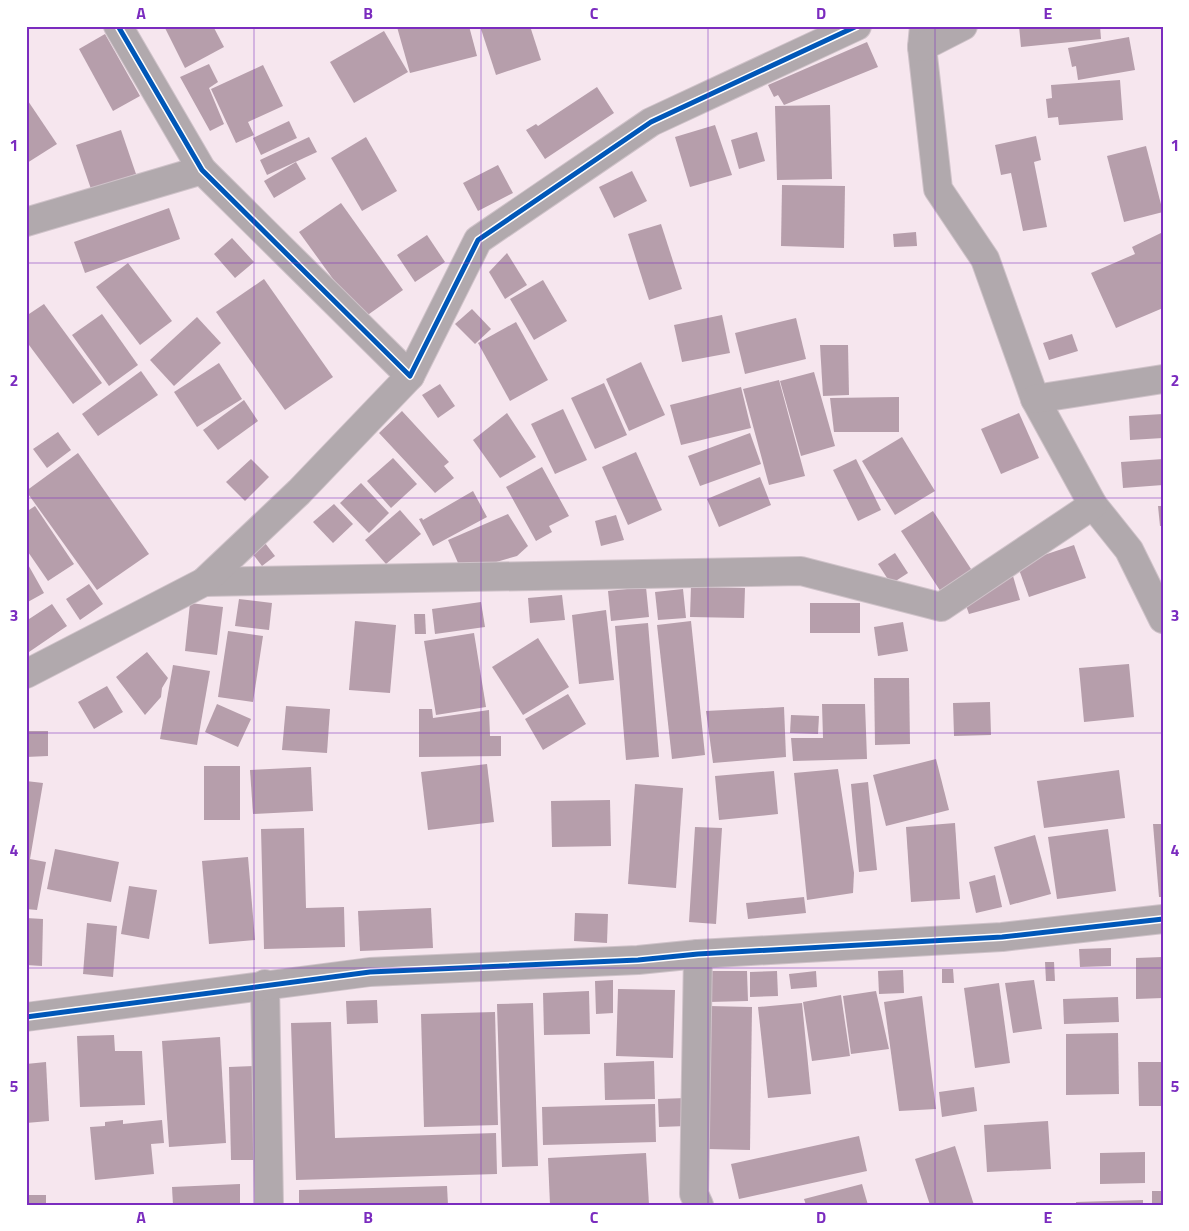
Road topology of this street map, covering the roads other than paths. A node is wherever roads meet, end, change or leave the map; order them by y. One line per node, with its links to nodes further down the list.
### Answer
1 (118, 26): 5 (street)
2 (856, 26): 7 (street)
3 (963, 26): 4 (street)
4 (923, 37): 9 (street)
5 (202, 170): 6 (street); 7 (street)
6 (26, 222)
7 (410, 376): 11 (street)
8 (1163, 379): 9 (street)
9 (1035, 399): 10 (street)
10 (1093, 505): 11 (street); 12 (street)
11 (204, 582): 13 (street)
12 (1163, 620)
13 (26, 674)
14 (1163, 919): 15 (street)
15 (698, 954): 16 (street); 19 (street)
16 (265, 984): 17 (street); 18 (street)
17 (26, 1017)
18 (269, 1205)
19 (699, 1205)

